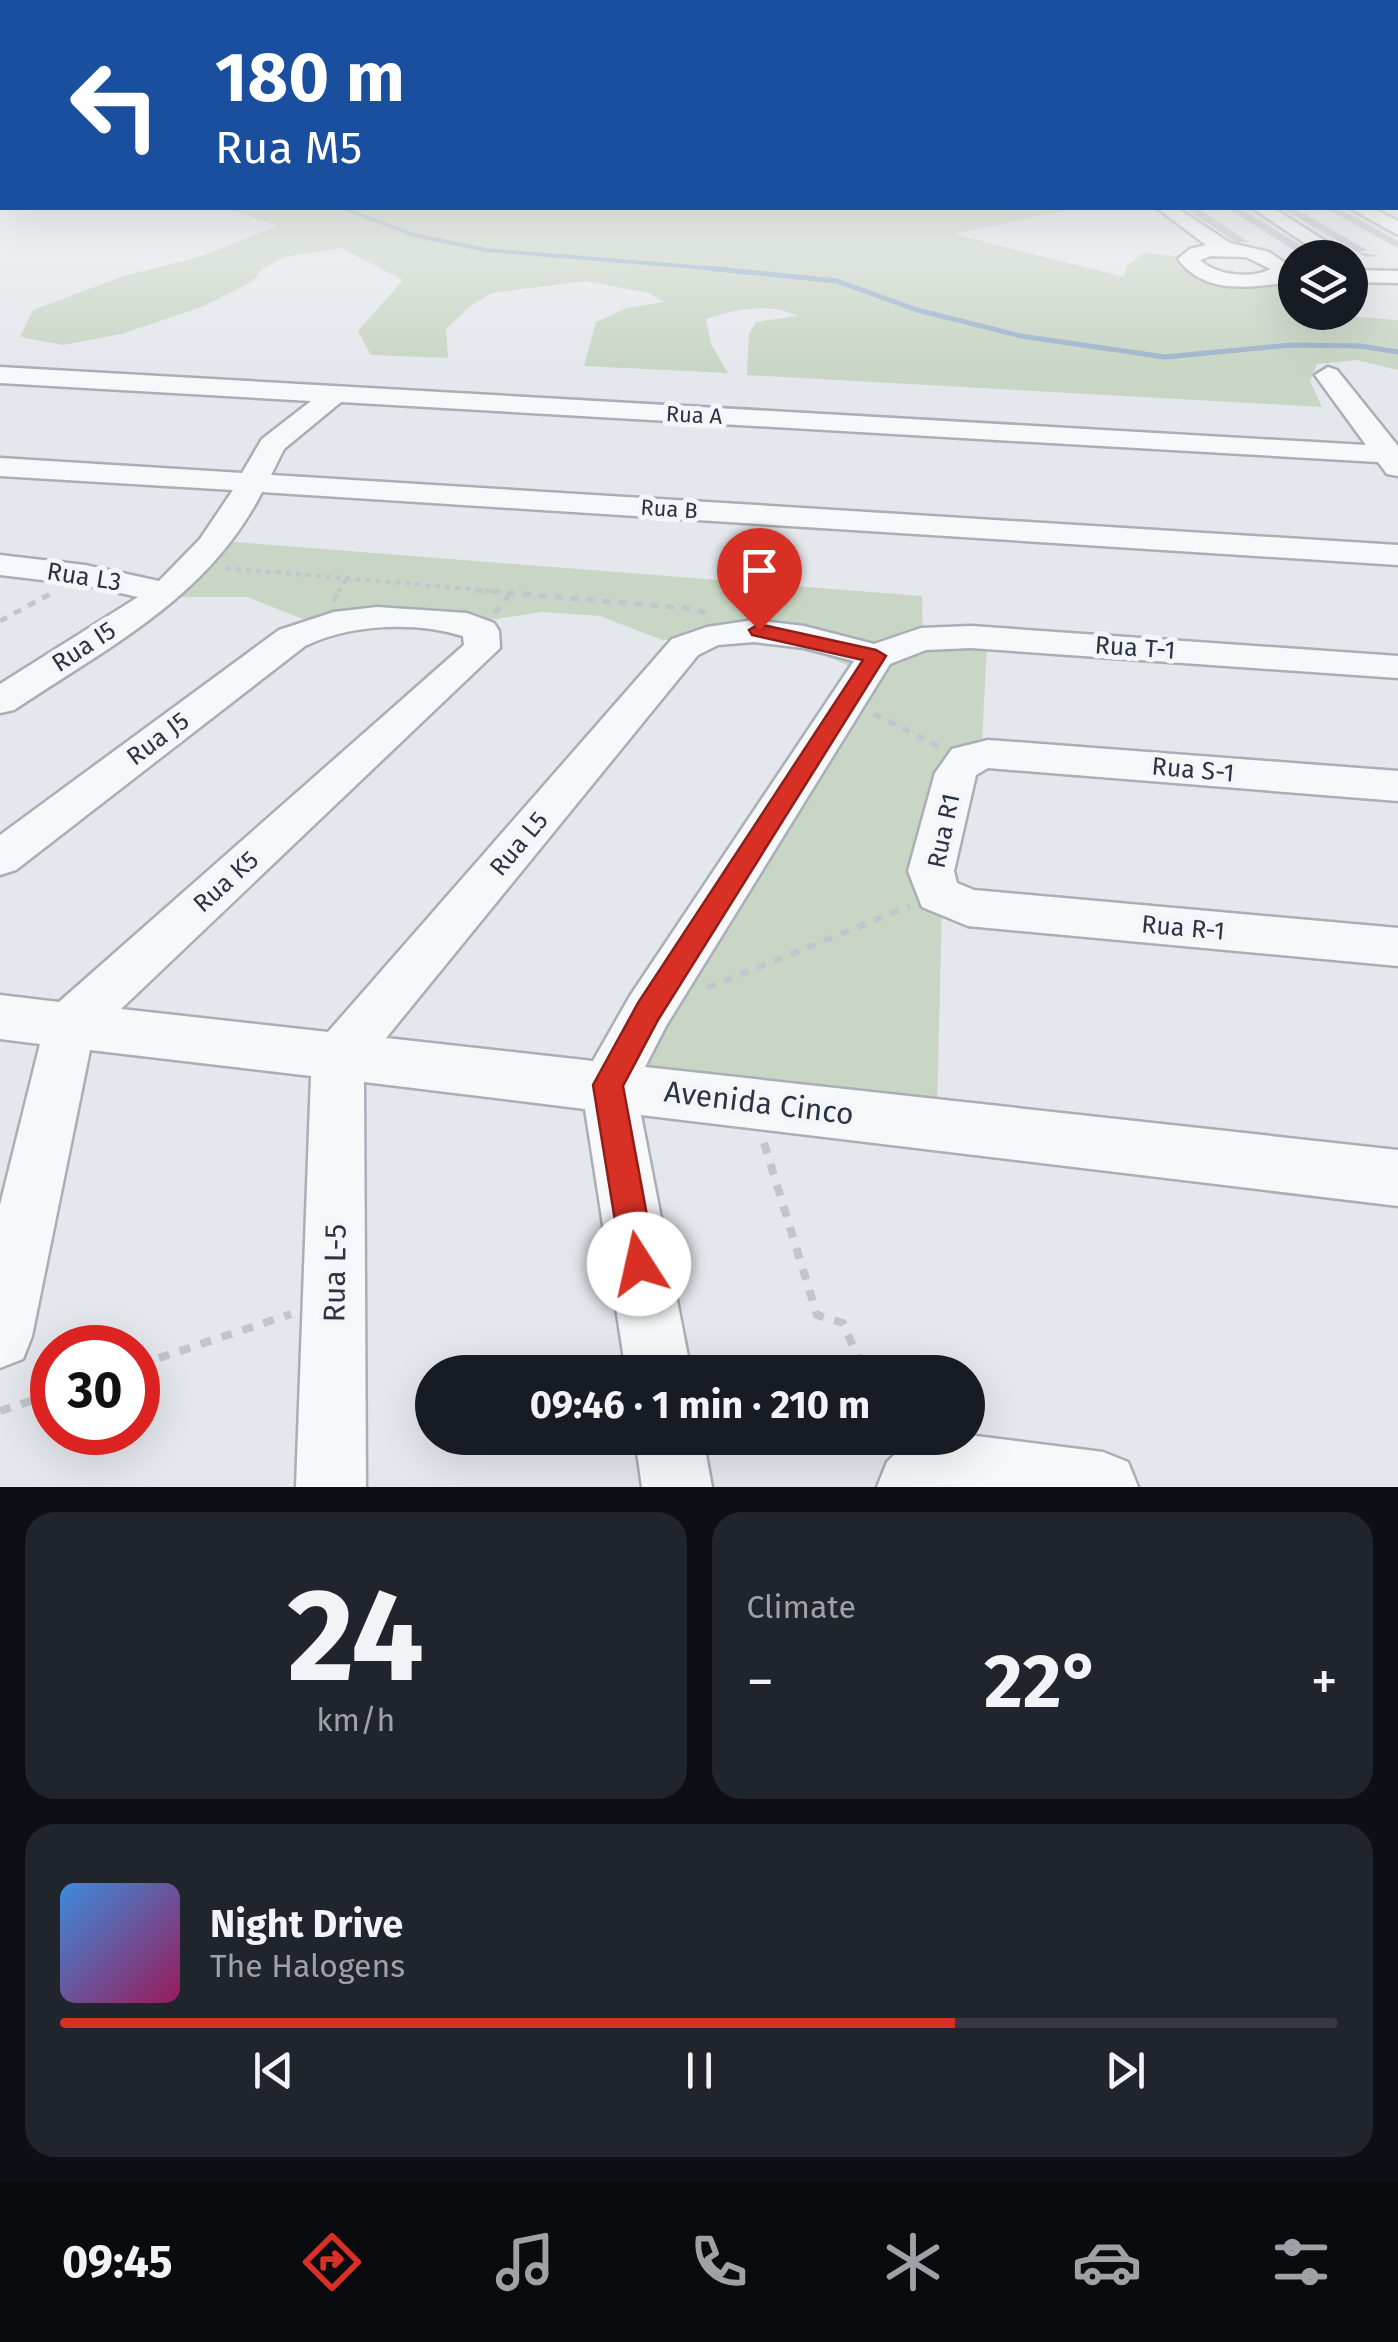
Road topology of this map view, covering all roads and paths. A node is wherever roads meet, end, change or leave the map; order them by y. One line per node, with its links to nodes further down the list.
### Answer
1 (1178, 227): 3 (street)
2 (1189, 227): 3 (street)
3 (1215, 250): 4 (street); 5 (street)
4 (1278, 266)
5 (1278, 275)
6 (1368, 276): 7 (street)
7 (1398, 277)
8 (1328, 375): 11 (street)
9 (0, 376): 10 (street, Rua A)
10 (334, 395): 11 (street, Rua A); 13 (street, Rua I5)
11 (1394, 461)
12 (0, 467): 13 (street, Rua B)
13 (249, 483): 14 (street, Rua B); 16 (street, Rua I5)
14 (1398, 555)
15 (0, 565): 17 (street, Rua L3)
16 (193, 565): 18 (street, Rua I5); 21 (path)
17 (85, 575): 18 (street, Rua L3); 19 (path)
18 (167, 593): 25 (street, Rua I5)
19 (0, 620)
20 (318, 624): 28 (street, Rua J5); 33 (street, Rua K5)
21 (716, 633): 22 (street); 34 (street, Rua L5)
22 (876, 656): 23 (street, Rua T-1); 24 (street)
23 (1398, 667)
24 (847, 701): 26 (path); 31 (street)
25 (0, 702)
26 (977, 756): 27 (street, Rua S-1); 29 (street, Rua R1)
27 (1398, 786)
28 (0, 858)
29 (953, 902): 30 (street, Rua R-1); 31 (path)
30 (1398, 947)
31 (648, 1012): 35 (street)
32 (0, 1017): 33 (street, Avenida Cinco)
33 (70, 1024): 34 (street, Avenida Cinco); 39 (street)
34 (338, 1058): 35 (street, Avenida Cinco); 38 (street, Rua L-5)
35 (608, 1085): 36 (street, Avenida Cinco); 40 (street)
36 (752, 1102): 37 (street, Avenida Cinco); 41 (path)
37 (1398, 1178)
38 (334, 1300): 42 (path); 46 (street, Rua L-5)
39 (0, 1336)
40 (655, 1355)
41 (857, 1355)
42 (160, 1358)
43 (30, 1401): 44 (path)
44 (0, 1411)
45 (672, 1455): 47 (street)
46 (332, 1487)
47 (678, 1487)
48 (912, 1487): 49 (street)
49 (1103, 1487)

